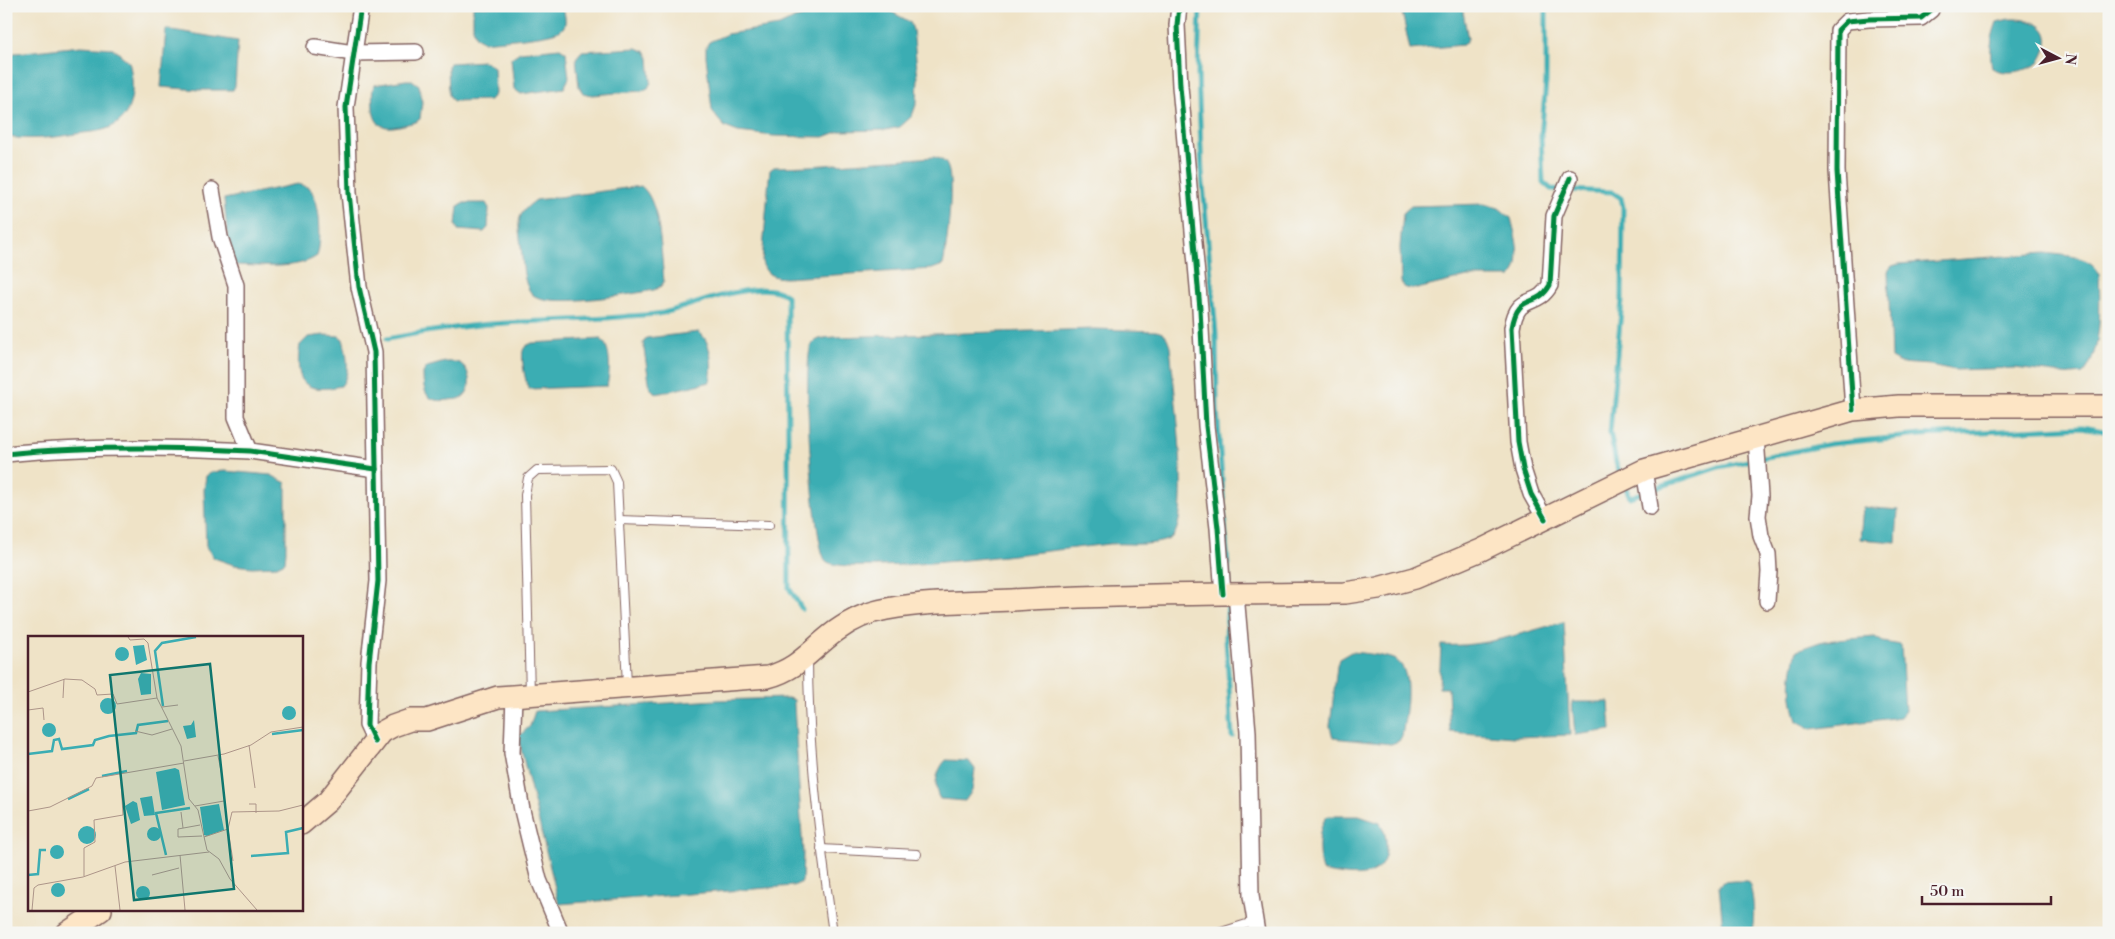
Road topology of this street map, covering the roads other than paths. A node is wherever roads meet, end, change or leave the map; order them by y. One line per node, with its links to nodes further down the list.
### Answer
1 (362, 6): 6 (street)
2 (1178, 6): 18 (street)
3 (1932, 6): 10 (street)
4 (315, 47): 6 (street)
5 (416, 52): 6 (street)
6 (354, 53): 14 (street)
7 (1570, 178): 15 (street)
8 (212, 190): 12 (street)
9 (2109, 406): 10 (main road)
10 (1853, 410): 11 (main road)
11 (1758, 442): 15 (main road); 19 (street)
12 (250, 451): 13 (street); 14 (street)
13 (6, 454)
14 (376, 469): 23 (street)
15 (1545, 519): 18 (main road)
16 (619, 520): 17 (lane); 21 (lane); 22 (lane)
17 (768, 525)
18 (1229, 594): 20 (main road); 28 (street)
19 (1767, 601)
20 (808, 656): 21 (main road); 25 (lane)
21 (627, 687): 22 (main road)
22 (522, 696): 23 (main road); 30 (street)
23 (374, 742): 24 (main road)
24 (302, 823)
25 (821, 849): 26 (lane); 31 (lane)
26 (917, 854)
27 (98, 912): 29 (main road)
28 (1257, 927): 32 (lane)
29 (67, 933)
30 (560, 933)
31 (833, 933)
32 (1218, 933)

